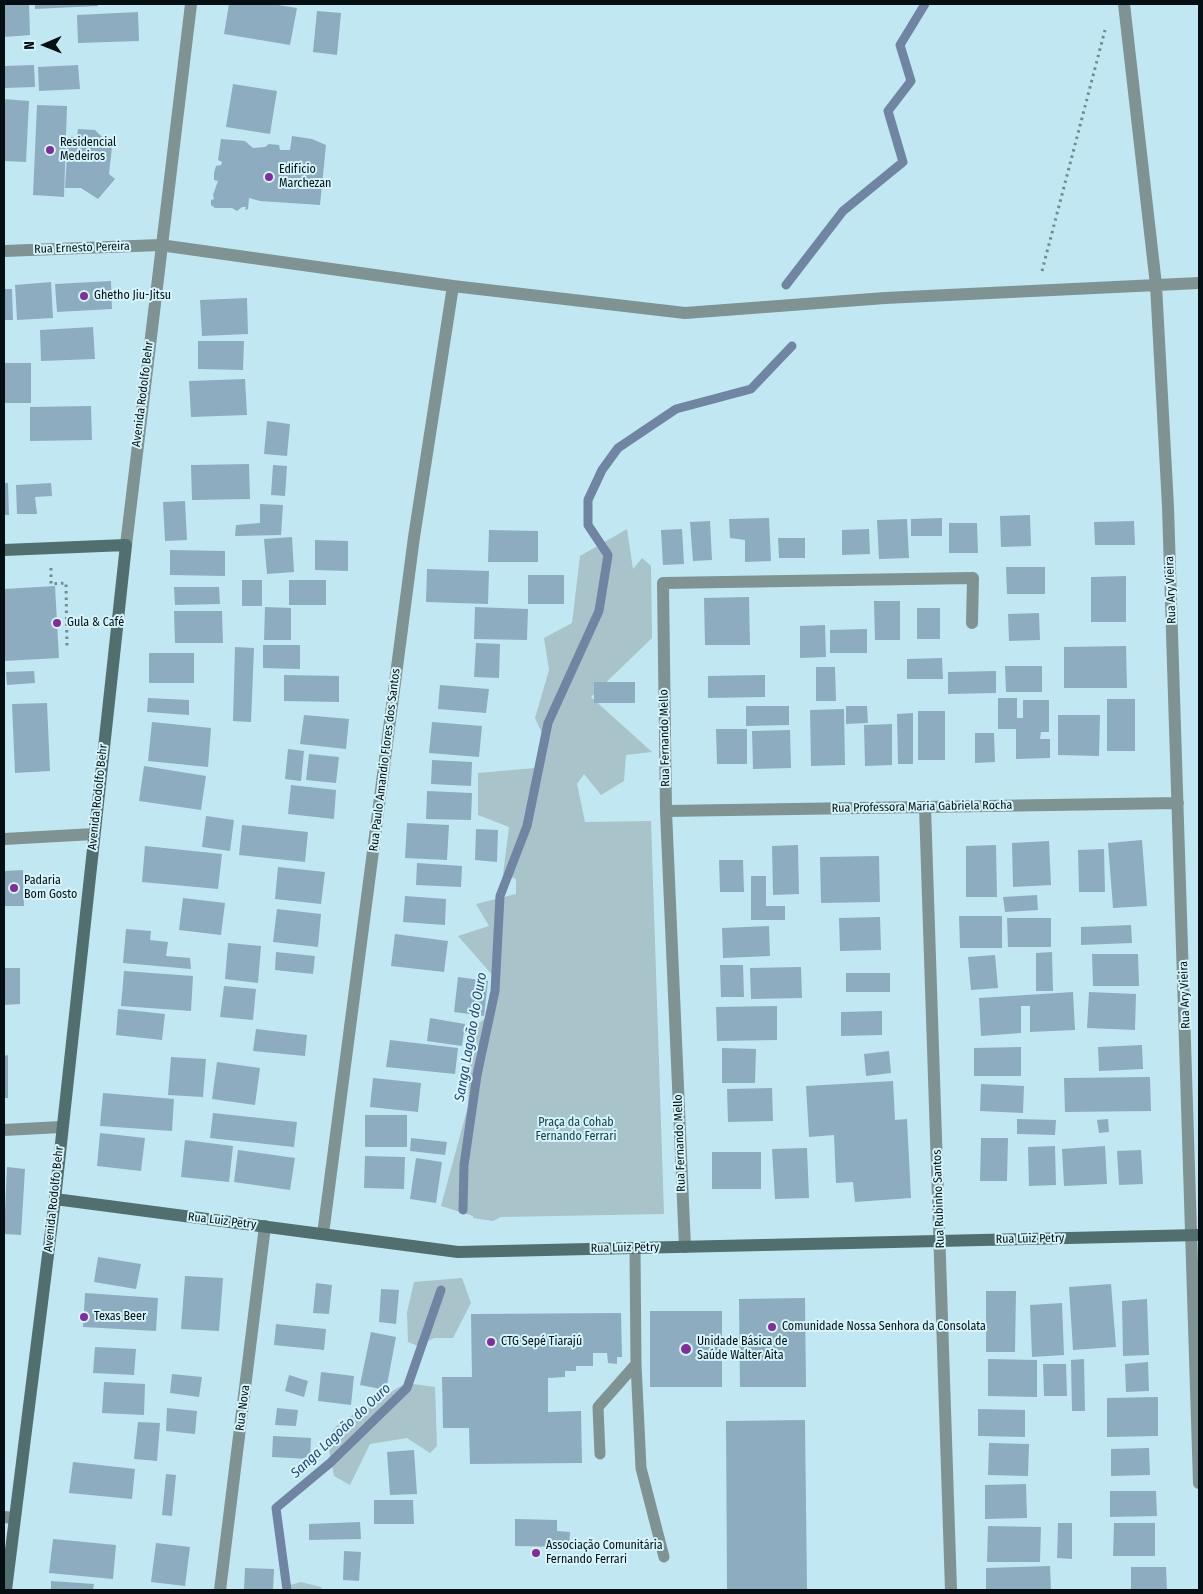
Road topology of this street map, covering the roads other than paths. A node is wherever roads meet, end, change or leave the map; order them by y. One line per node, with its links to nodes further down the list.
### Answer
1 (191, 4): 3 (street, Avenida Rodolfo Behr)
2 (1124, 4): 6 (street, Rua Ary Vieira)
3 (160, 245): 4 (street, Rua Ernesto Pereira); 7 (street, Rua Ernesto Pereira); 8 (street, Avenida Rodolfo Behr)
4 (4, 251)
5 (1199, 283): 6 (street, Rua Ernesto Pereira)
6 (1156, 285): 7 (street, Rua Ernesto Pereira); 11 (street, Rua Ary Vieira)
7 (453, 286): 20 (street, Rua Paulo Amandio Flores dos Santos)
8 (126, 545): 9 (street); 14 (street, Avenida Rodolfo Behr)
9 (4, 550)
10 (972, 623): 13 (street, Rua Fernando Mello)
11 (1178, 803): 12 (street, Rua Professora Maria Gabriela Rocha); 21 (street, Rua Ary Vieira)
12 (925, 807): 13 (street, Rua Professora Maria Gabriela Rocha); 22 (street, Rua Rubinho Santos)
13 (666, 811): 23 (street, Rua Fernando Mello)
14 (94, 834): 15 (street); 16 (street, Avenida Rodolfo Behr)
15 (4, 839)
16 (61, 1128): 17 (street); 18 (street, Avenida Rodolfo Behr)
17 (4, 1130)
18 (55, 1199): 19 (street, Rua Luiz Petry); 28 (street, Avenida Rodolfo Behr)
19 (265, 1226): 20 (street, Rua Luiz Petry); 31 (street, Rua Nova)
20 (323, 1234): 24 (street, Rua Luiz Petry)
21 (1196, 1235): 22 (street, Rua Luiz Petry); 27 (street, Rua Ary Vieira)
22 (940, 1241): 23 (street, Rua Luiz Petry); 32 (street, Rua Rubinho Santos)
23 (685, 1247): 24 (street, Rua Luiz Petry)
24 (635, 1248): 25 (lane)
25 (636, 1364): 26 (lane); 29 (lane)
26 (600, 1454)
27 (1199, 1483)
28 (9, 1517): 30 (street, Avenida Rodolfo Behr)
29 (664, 1557)
30 (6, 1590)
31 (220, 1590)
32 (951, 1590)

